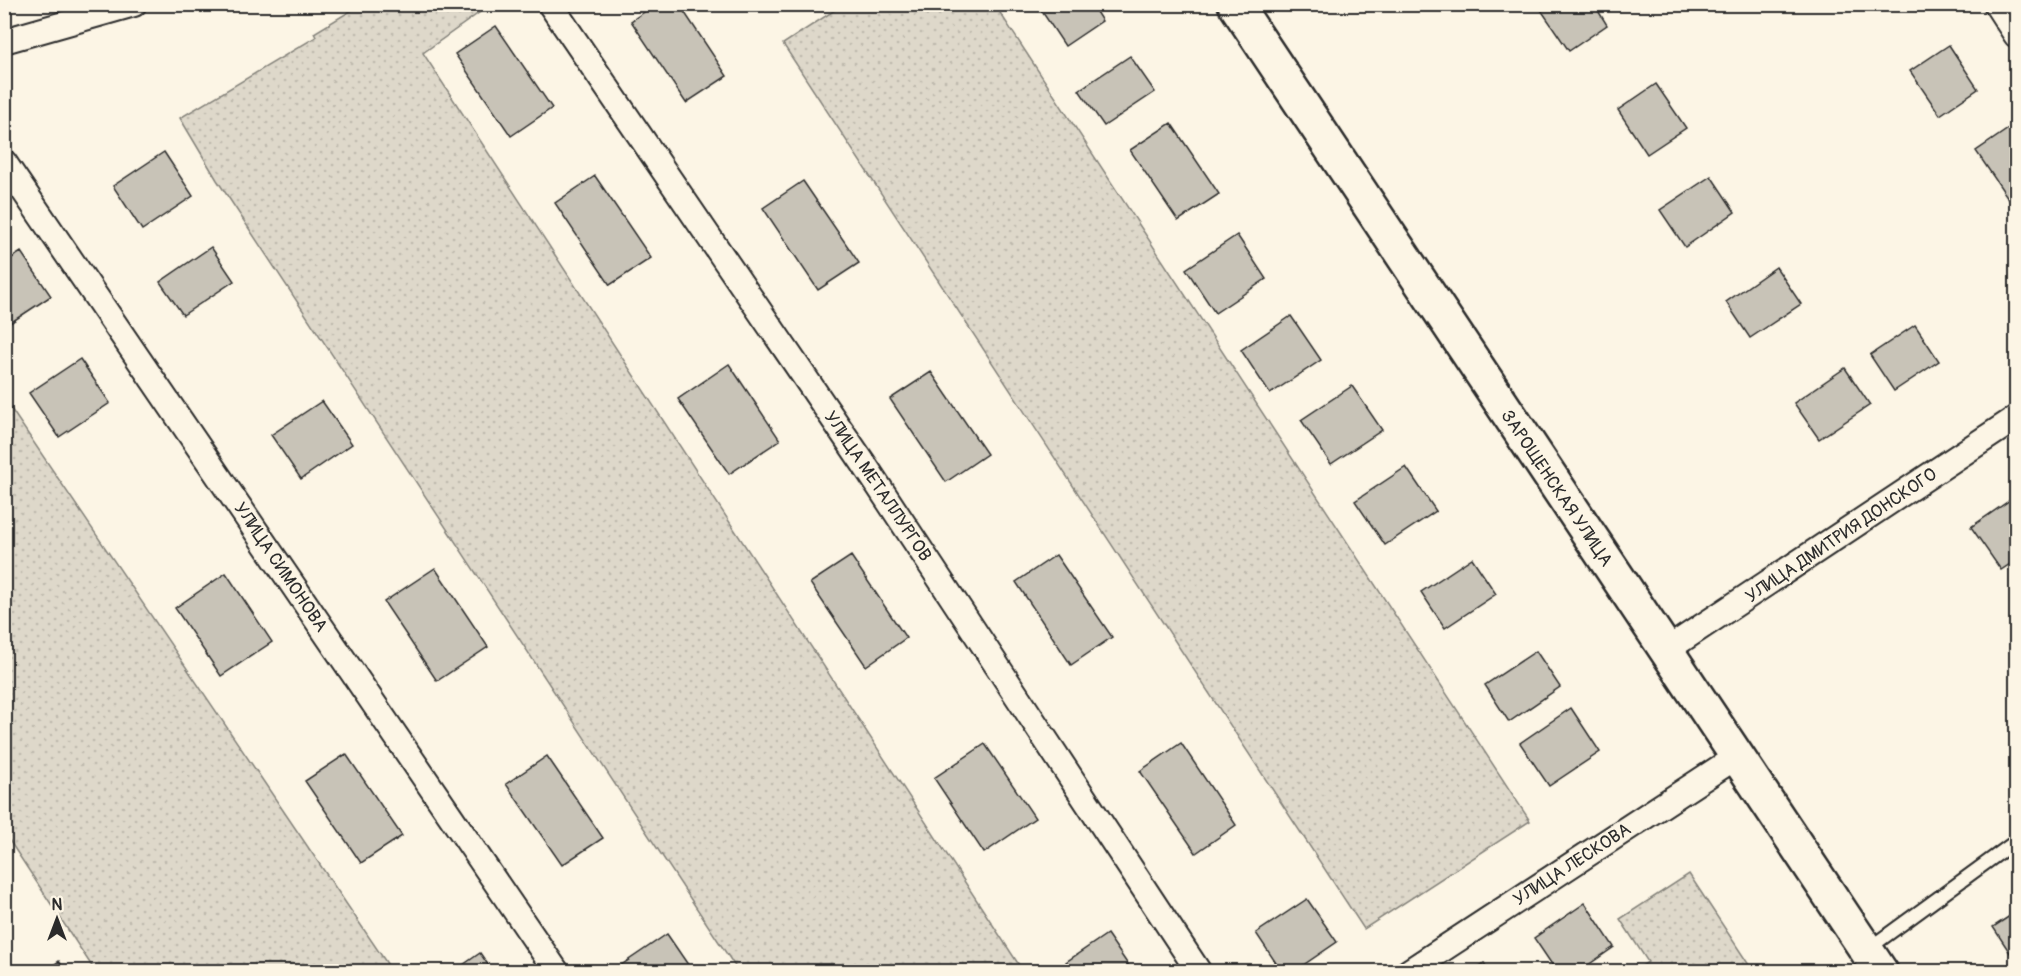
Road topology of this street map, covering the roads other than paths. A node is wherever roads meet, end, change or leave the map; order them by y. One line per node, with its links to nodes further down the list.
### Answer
1 (134, 4): 6 (street)
2 (550, 4): 14 (street, УЛИЦА МЕТАЛЛУРГОВ)
3 (1235, 4): 9 (street, ЗАРОЩЕНСКАЯ УЛИЦА)
4 (1996, 4): 5 (street)
5 (2016, 35)
6 (4, 41)
7 (4, 162): 13 (street, УЛИЦА СИМОНОВА)
8 (2016, 418): 9 (street, УЛИЦА ДМИТРИЯ ДОНСКОГО)
9 (1665, 651): 10 (street, ЗАРОЩЕНСКАЯ УЛИЦА)
10 (1736, 757): 12 (street, ЗАРОЩЕНСКАЯ УЛИЦА); 15 (street, УЛИЦА ЛЕСКОВА)
11 (2016, 841): 12 (lane)
12 (1874, 961)
13 (557, 972)
14 (1199, 972)
15 (1408, 972)

